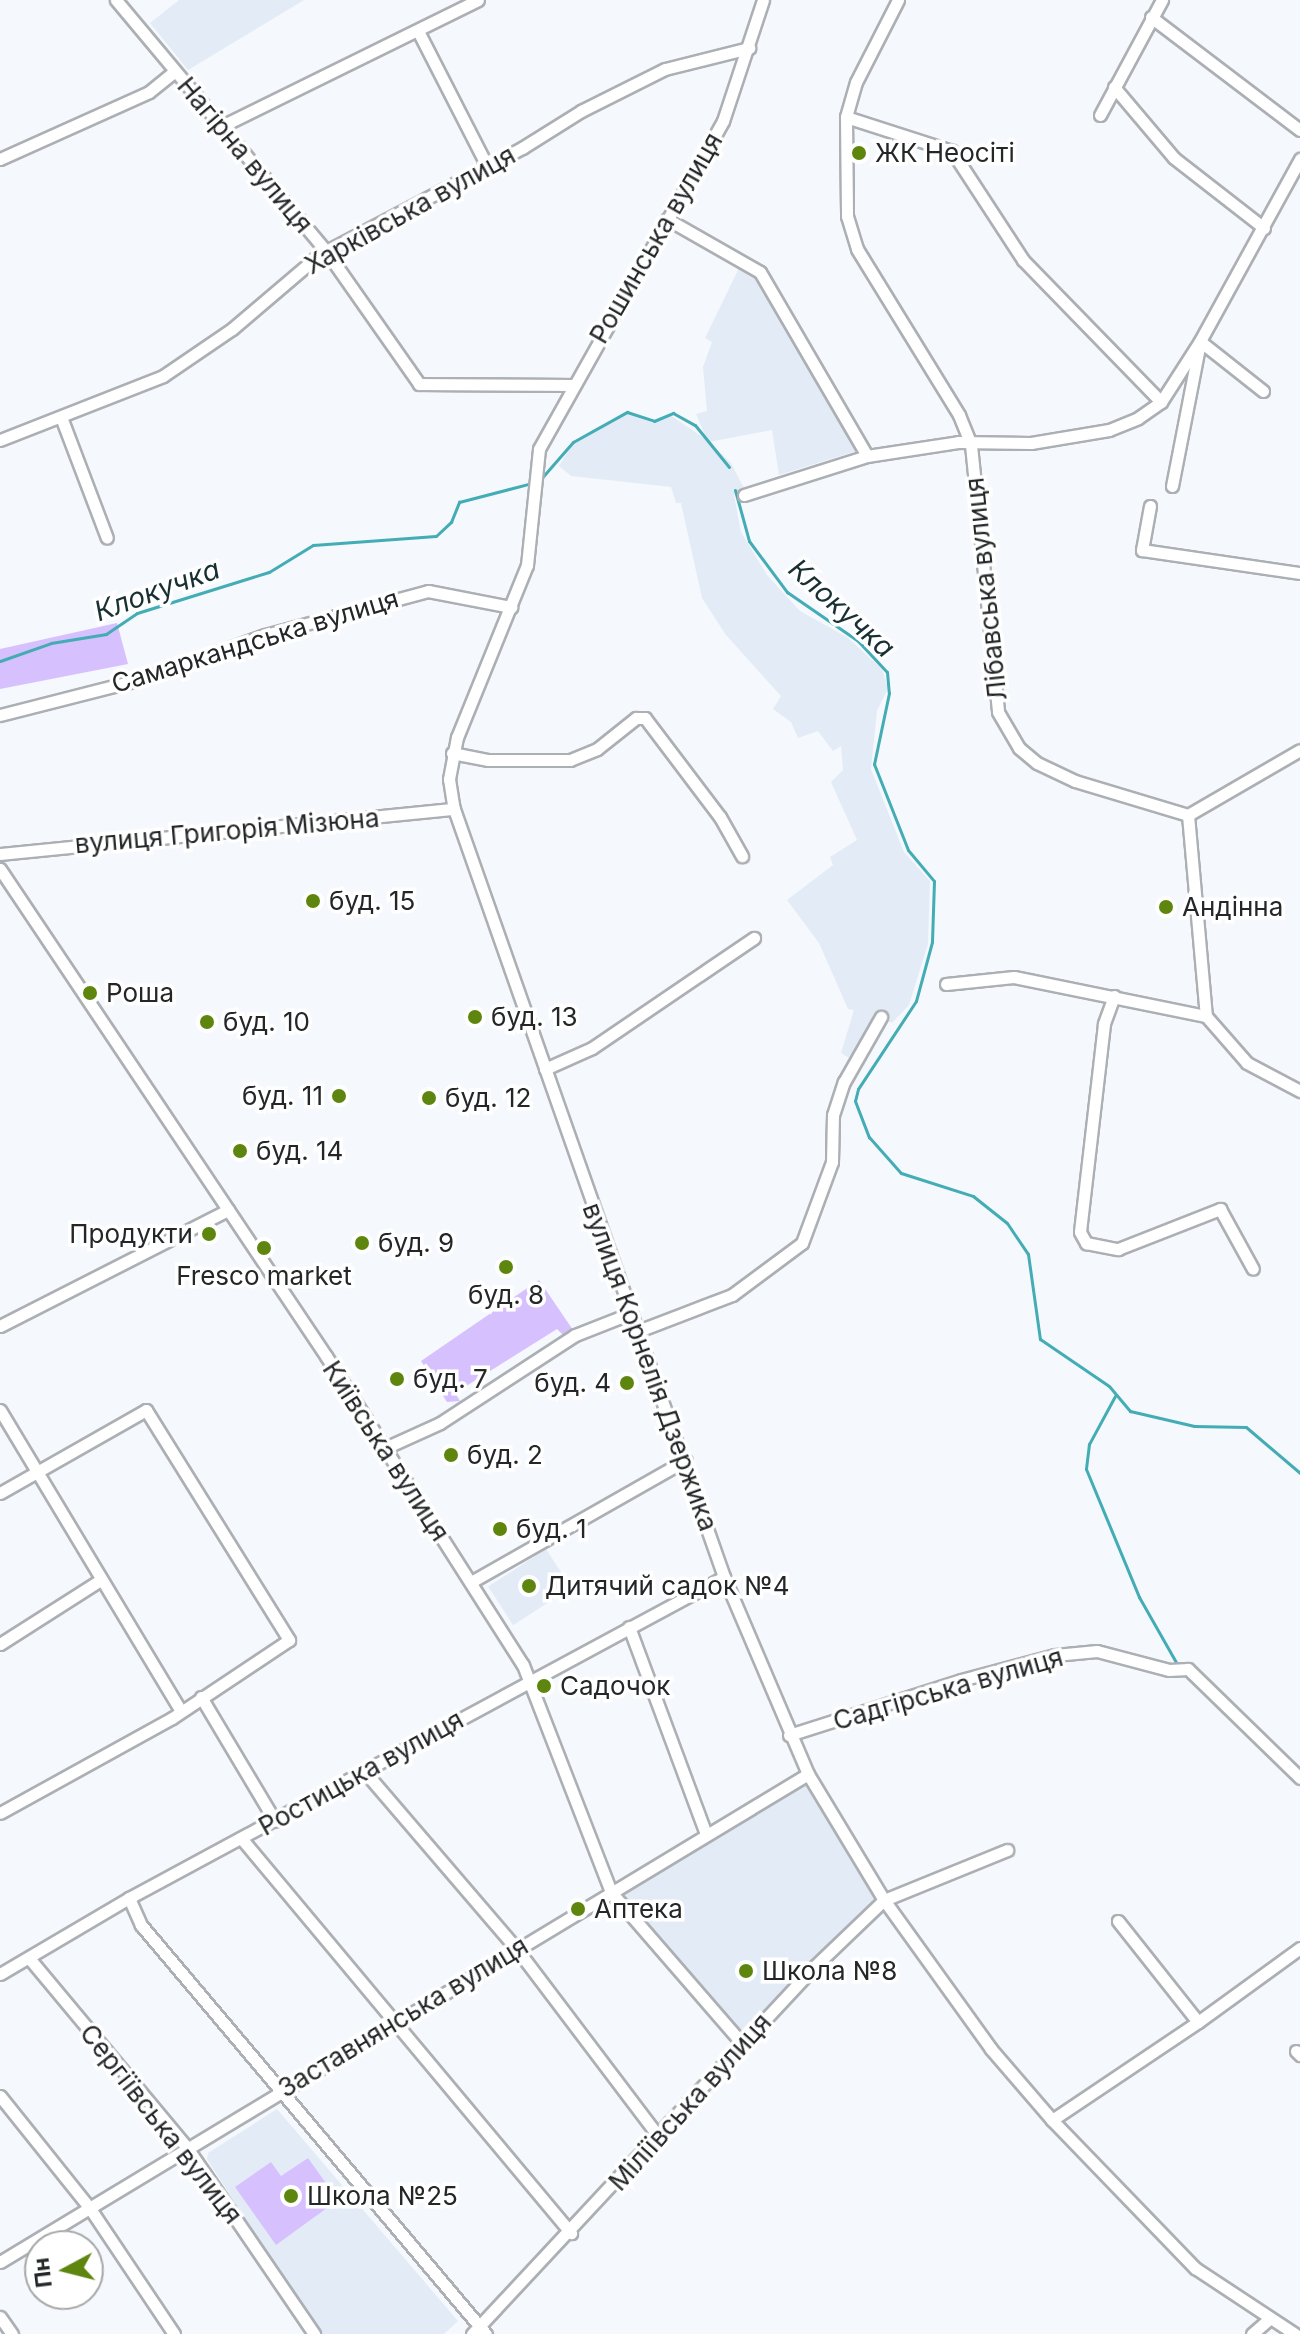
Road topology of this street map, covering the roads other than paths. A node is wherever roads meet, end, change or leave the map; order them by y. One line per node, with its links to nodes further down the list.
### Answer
1 (116, 0): 9 (street, Нагірна вулиця)
2 (763, 0): 8 (street, Рошинська вулиця)
3 (898, 0): 12 (street, Лібавська вулиця)
4 (1162, 0): 6 (street)
5 (474, 2): 7 (street)
6 (1151, 17): 10 (street); 14 (street)
7 (418, 31): 13 (street); 17 (street)
8 (749, 48): 17 (street, Харківська вулиця); 18 (street, Рошинська вулиця)
9 (174, 72): 13 (street, Нагірна вулиця); 15 (street)
10 (1114, 87): 11 (street); 19 (street)
11 (1100, 115)
12 (846, 117): 24 (street); 27 (street, Лібавська вулиця)
13 (224, 125): 20 (street, Нагірна вулиця)
14 (1300, 130)
15 (0, 159)
16 (1300, 159): 19 (street)
17 (486, 164): 20 (street, Харківська вулиця)
18 (667, 219): 22 (street, Рошинська вулиця); 28 (street)
19 (1264, 228): 21 (street)
20 (326, 251): 22 (street, Нагірна вулиця); 25 (street, Харківська вулиця)
21 (1200, 341): 23 (street); 24 (street); 30 (street)
22 (571, 385): 29 (street, Рошинська вулиця)
23 (1263, 391)
24 (1161, 402): 27 (street)
25 (61, 417): 26 (street, Харківська вулиця); 33 (street)
26 (0, 440)
27 (971, 445): 28 (street); 40 (street, Лібавська вулиця)
28 (867, 456): 31 (street)
29 (534, 469): 35 (street, вулиця Корнелія Дзержика)
30 (1172, 486)
31 (744, 495)
32 (1150, 506): 34 (street)
33 (107, 538)
34 (1300, 573)
35 (511, 607): 36 (street, Самаркандська вулиця); 38 (street, вулиця Корнелія Дзержика)
36 (0, 715)
37 (1300, 750): 40 (street)
38 (452, 753): 39 (street, вулиця Корнелія Дзержика); 42 (street)
39 (454, 809): 41 (street, вулиця Григорія Мізюна); 49 (street, вулиця Корнелія Дзержика)
40 (1188, 815): 47 (street)
41 (0, 854)
42 (742, 856)
43 (0, 869): 51 (street, Київська вулиця)
44 (754, 938): 49 (street)
45 (946, 984): 46 (street)
46 (1114, 996): 47 (street); 52 (street)
47 (1206, 1016): 50 (street)
48 (881, 1017): 55 (street)
49 (545, 1069): 53 (street, вулиця Корнелія Дзержика)
50 (1300, 1091)
51 (228, 1210): 54 (street); 57 (street, Київська вулиця)
52 (1253, 1269)
53 (631, 1313): 55 (street, вулиця Корнелія Дзержика); 57 (street)
54 (0, 1326)
55 (638, 1331): 58 (street, вулиця Корнелія Дзержика)
56 (0, 1410): 59 (street)
57 (385, 1448): 63 (street, Київська вулиця)
58 (686, 1460): 61 (street, вулиця Корнелія Дзержика); 63 (street)
59 (38, 1474): 60 (street); 62 (street); 67 (street)
60 (0, 1493)
61 (724, 1577): 64 (street, Ростицька вулиця); 69 (street, вулиця Корнелія Дзержика)
62 (99, 1581): 65 (street); 68 (street)
63 (471, 1582): 66 (street, Київська вулиця)
64 (629, 1627): 66 (street, Ростицька вулиця); 75 (street)
65 (0, 1644)
66 (531, 1680): 70 (street, Ростицька вулиця); 78 (street, Київська вулиця)
67 (201, 1697): 68 (street); 74 (street)
68 (180, 1710): 73 (street)
69 (789, 1735): 71 (street, вулиця Корнелія Дзержика); 72 (street, Садгірська вулиця)
70 (365, 1772): 74 (street, Ростицька вулиця); 82 (street)
71 (808, 1774): 75 (street, Заставнянська вулиця); 80 (street, вулиця Корнелія Дзержика)
72 (1300, 1778)
73 (0, 1813)
74 (275, 1821): 76 (street, Ростицька вулиця)
75 (706, 1834): 78 (street, Заставнянська вулиця)
76 (241, 1838): 79 (street, Ростицька вулиця); 86 (street)
77 (1007, 1850): 80 (street, Міліївська вулиця)
78 (611, 1892): 82 (street, Заставнянська вулиця); 88 (street, Київська вулиця)
79 (129, 1898): 84 (street, Ростицька вулиця); 89 (street)
80 (884, 1900): 88 (street, Міліївська вулиця); 91 (street, вулиця Корнелія Дзержика)
81 (1118, 1921): 87 (street)
82 (516, 1948): 86 (street, Заставнянська вулиця); 92 (street)
83 (1300, 1948): 87 (street)
84 (29, 1958): 85 (street, Ростицька вулиця); 93 (street, Сергіївська вулиця)
85 (0, 1974)
86 (396, 2020): 89 (street, Заставнянська вулиця); 95 (street)
87 (1198, 2022): 91 (street)
88 (742, 2043): 92 (street, Міліївська вулиця)
89 (281, 2091): 93 (street, Заставнянська вулиця); 99 (street)
90 (0, 2096): 94 (street)
91 (1052, 2120): 98 (street, вулиця Корнелія Дзержика)
92 (658, 2136): 95 (street, Міліївська вулиця)
93 (188, 2149): 94 (street, Заставнянська вулиця); 102 (street, Сергіївська вулиця)
94 (89, 2207): 96 (street, Заставнянська вулиця); 101 (street)
95 (571, 2233): 99 (street, Міліївська вулиця)
96 (0, 2262)
97 (0, 2317): 100 (street)
98 (1268, 2320): 103 (street); 104 (street, вулиця Корнелія Дзержика)
99 (479, 2331)
100 (12, 2334)
101 (174, 2334)
102 (314, 2334)
103 (1252, 2334)
104 (1295, 2334)

